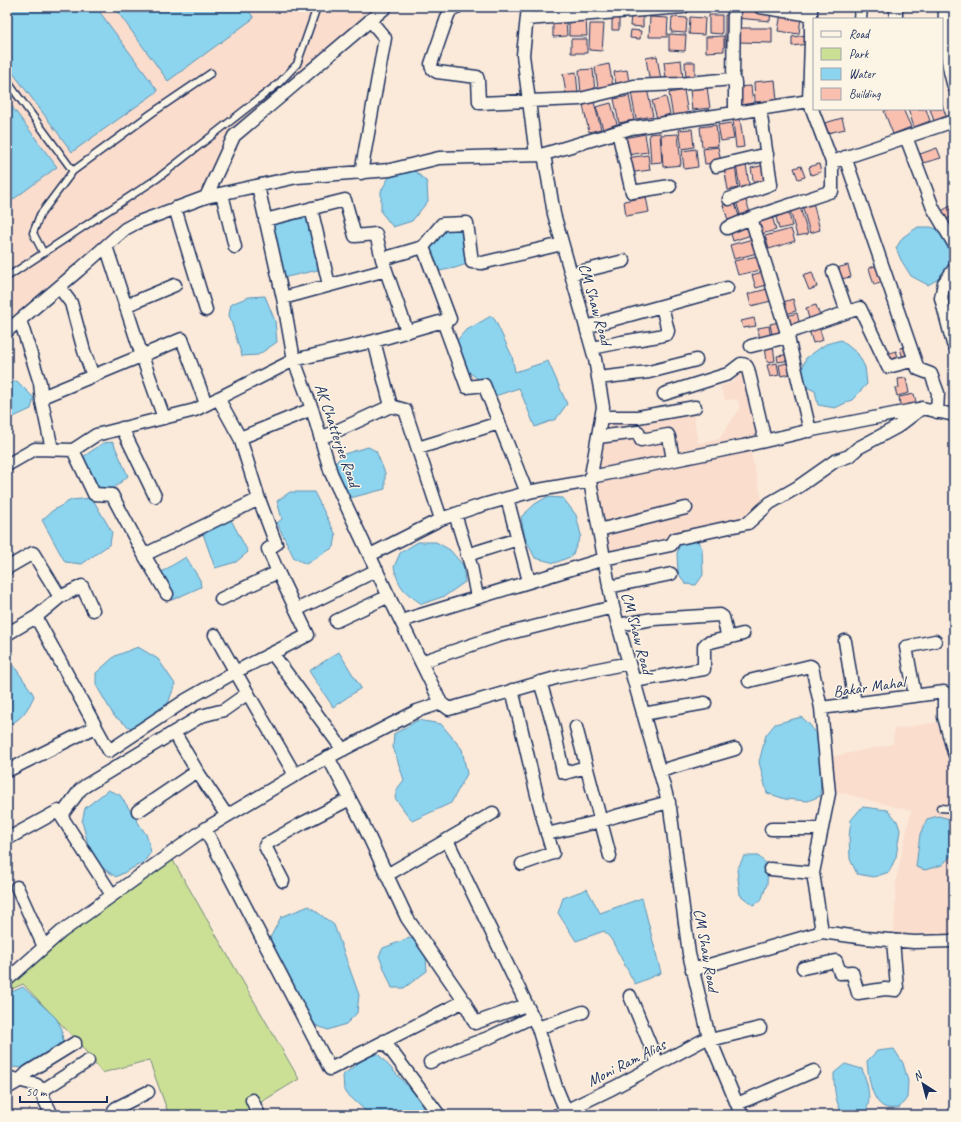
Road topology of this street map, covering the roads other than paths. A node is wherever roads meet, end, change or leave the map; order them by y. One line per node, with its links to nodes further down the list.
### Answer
1 (317, 7): 50 (lane)
2 (386, 7): 15 (street)
3 (457, 7): 21 (street)
4 (683, 7): 10 (street)
5 (734, 7): 18 (street)
6 (760, 7): 11 (street)
7 (861, 7): 13 (street)
8 (896, 7): 14 (street)
9 (945, 7): 20 (street)
10 (620, 10): 12 (street)
11 (811, 11): 16 (street)
12 (528, 13): 21 (street, CM Shaw Road)
13 (860, 18)
14 (896, 18)
15 (370, 20): 34 (street); 38 (street)
16 (813, 41): 22 (street)
17 (211, 73): 33 (lane)
18 (733, 80): 21 (street); 24 (street)
19 (7, 81): 33 (lane)
20 (954, 87)
21 (529, 101): 28 (street, CM Shaw Road)
22 (809, 101): 23 (street); 31 (street)
23 (760, 109): 24 (street); 29 (street)
24 (735, 113): 26 (street)
25 (954, 121): 27 (street)
26 (618, 132): 28 (street); 36 (street)
27 (906, 137): 30 (street); 46 (street)
28 (540, 154): 34 (street); 45 (street, CM Shaw Road)
29 (767, 154): 32 (street); 39 (street)
30 (845, 157): 31 (street); 79 (street)
31 (832, 162): 42 (street)
32 (716, 166)
33 (73, 171): 50 (lane)
34 (361, 173): 35 (street)
35 (258, 186): 37 (street); 43 (street, AK Chatterjee Road)
36 (670, 186)
37 (222, 194): 38 (street); 48 (street)
38 (206, 198): 40 (street)
39 (729, 199)
40 (175, 208): 47 (street); 64 (street)
41 (311, 208): 43 (street); 52 (street); 58 (street)
42 (751, 218): 44 (street); 71 (street)
43 (266, 220): 61 (street, AK Chatterjee Road)
44 (727, 228)
45 (562, 244): 49 (street); 55 (street, CM Shaw Road)
46 (954, 244)
47 (106, 246): 59 (street); 62 (street)
48 (235, 247)
49 (423, 247): 52 (street); 67 (street)
50 (43, 252): 56 (lane)
51 (624, 261): 55 (street)
52 (384, 265): 58 (street); 70 (street)
53 (954, 269): 73 (street)
54 (833, 272): 65 (street)
55 (571, 274): 68 (street, CM Shaw Road)
56 (7, 277)
57 (175, 285): 62 (street)
58 (329, 286): 61 (street)
59 (59, 287): 66 (street); 80 (street)
60 (727, 288): 63 (street)
61 (283, 298): 77 (street, AK Chatterjee Road)
62 (125, 306): 76 (street)
63 (662, 306): 68 (street); 75 (street)
64 (206, 310)
65 (847, 312): 71 (street); 79 (street)
66 (20, 320): 69 (street); 83 (street)
67 (443, 321): 70 (street); 94 (street)
68 (586, 328): 75 (street, CM Shaw Road)
69 (7, 331)
70 (407, 331): 72 (street)
71 (787, 333): 74 (street); 96 (street)
72 (374, 341): 77 (street); 86 (street)
73 (953, 344)
74 (751, 346)
75 (592, 348): 81 (street, CM Shaw Road)
76 (142, 356): 80 (street); 85 (street); 92 (street)
77 (294, 360): 84 (street); 89 (street, AK Chatterjee Road)
78 (696, 360): 81 (street)
79 (916, 360): 90 (street)
80 (93, 376): 83 (street)
81 (598, 378): 93 (street, CM Shaw Road)
82 (664, 394): 100 (street)
83 (42, 397): 102 (street)
84 (218, 398): 85 (street); 98 (street)
85 (206, 404): 92 (street)
86 (391, 406): 99 (street); 101 (street)
87 (695, 407): 93 (street)
88 (922, 408): 90 (street); 96 (street); 119 (street)
89 (312, 409): 98 (street); 99 (street, AK Chatterjee Road)
90 (937, 412): 91 (street)
91 (954, 415)
92 (164, 418): 95 (street)
93 (601, 418): 97 (street, CM Shaw Road)
94 (499, 423): 101 (street); 107 (street)
95 (122, 428): 103 (street); 108 (street)
96 (810, 431): 100 (street)
97 (598, 437): 104 (street); 106 (street, CM Shaw Road)
98 (240, 438): 110 (street)
99 (321, 438): 117 (street, AK Chatterjee Road)
100 (765, 441): 104 (street)
101 (418, 448): 113 (street)
102 (52, 449): 103 (street); 105 (street)
103 (72, 450): 116 (street)
104 (673, 460): 106 (street)
105 (7, 465)
106 (591, 479): 107 (street); 114 (street, CM Shaw Road)
107 (527, 492): 109 (street)
108 (155, 496)
109 (507, 498): 112 (street); 115 (street)
110 (259, 499): 116 (street); 122 (street)
111 (686, 508): 114 (street)
112 (454, 514): 113 (street); 118 (street)
113 (441, 519): 117 (street)
114 (599, 530): 119 (street, CM Shaw Road)
115 (518, 540): 118 (street); 124 (street)
116 (144, 554): 126 (street)
117 (370, 554): 121 (street, AK Chatterjee Road)
118 (467, 555): 129 (street)
119 (604, 559): 124 (street); 125 (street, CM Shaw Road)
120 (7, 568): 128 (street)
121 (377, 570): 127 (street, AK Chatterjee Road); 133 (street)
122 (278, 572): 130 (street); 133 (street)
123 (671, 574): 125 (street)
124 (529, 581): 129 (street)
125 (609, 587): 131 (street, CM Shaw Road)
126 (167, 594)
127 (389, 596): 135 (street, AK Chatterjee Road); 136 (street)
128 (60, 597): 132 (street); 134 (street)
129 (477, 597): 135 (street)
130 (221, 599)
131 (613, 606): 137 (street, CM Shaw Road); 145 (street)
132 (93, 610)
133 (296, 610): 144 (street)
134 (36, 617): 138 (street); 159 (street)
135 (401, 620): 145 (street, AK Chatterjee Road)
136 (336, 621)
137 (618, 625): 141 (street); 146 (street, CM Shaw Road)
138 (7, 634)
139 (743, 634): 141 (street)
140 (216, 635): 147 (street)
141 (728, 638): 148 (street)
142 (845, 641): 156 (street)
143 (935, 641): 153 (street)
144 (272, 653): 147 (street); 163 (street)
145 (421, 662): 154 (street, AK Chatterjee Road)
146 (629, 663): 148 (street, CM Shaw Road); 150 (street)
147 (235, 672): 152 (street); 159 (street)
148 (634, 681): 158 (street, CM Shaw Road)
149 (749, 681): 157 (street)
150 (540, 682): 151 (street); 166 (street)
151 (512, 690): 154 (street); 183 (street)
152 (248, 693): 161 (street); 170 (street)
153 (916, 696): 156 (street, Bakar Mahal); 164 (street, Bakar Mahal)
154 (441, 702): 163 (street)
155 (705, 703): 158 (street)
156 (855, 704): 157 (street, Bakar Mahal)
157 (821, 708): 180 (street, Bakar Mahal)
158 (643, 714): 168 (street, CM Shaw Road)
159 (95, 727): 167 (street)
160 (576, 727): 166 (street)
161 (174, 732): 169 (street); 177 (street)
162 (735, 749): 168 (street)
163 (343, 750): 165 (street)
164 (954, 753)
165 (328, 757): 170 (street); 171 (street)
166 (586, 767): 179 (street)
167 (7, 771)
168 (660, 771): 172 (street, CM Shaw Road)
169 (197, 772): 175 (street); 178 (street)
170 (295, 775): 178 (street)
171 (350, 799): 190 (street); 191 (street)
172 (669, 802): 179 (street); 199 (street, CM Shaw Road)
173 (940, 808): 174 (lane)
174 (954, 809)
175 (138, 811)
176 (493, 814): 185 (street)
177 (61, 816): 184 (street); 193 (street)
178 (227, 816): 181 (street)
179 (600, 821): 183 (street); 186 (street)
180 (822, 828): 182 (street); 189 (street, Bakar Mahal)
181 (205, 829): 193 (street); 209 (street)
182 (771, 829)
183 (547, 834): 187 (street)
184 (7, 838)
185 (447, 840): 190 (street); 203 (street)
186 (610, 856)
187 (522, 864)
188 (770, 869): 189 (street)
189 (813, 873): 194 (street, Bakar Mahal)
190 (387, 876): 202 (street)
191 (283, 881)
192 (17, 887): 197 (street)
193 (112, 895): 197 (street)
194 (822, 932): 195 (street); 199 (street)
195 (893, 940): 196 (street); 198 (street)
196 (954, 941)
197 (44, 947): 200 (street)
198 (803, 968)
199 (692, 970): 207 (street, CM Shaw Road)
200 (7, 980)
201 (630, 996): 212 (street)
202 (464, 1001): 203 (street); 209 (street)
203 (526, 1005): 205 (street)
204 (583, 1012): 205 (street)
205 (535, 1022): 211 (street); 221 (street)
206 (760, 1028): 207 (street, Moni Ram Alias)
207 (710, 1038): 212 (street, Moni Ram Alias); 220 (street, CM Shaw Road)
208 (75, 1042): 215 (street)
209 (384, 1042): 225 (street)
210 (88, 1061): 217 (street)
211 (430, 1062)
212 (658, 1064): 221 (street, Moni Ram Alias)
213 (814, 1071): 220 (street)
214 (7, 1077): 215 (street)
215 (19, 1081): 216 (street); 217 (street)
216 (7, 1088)
217 (40, 1092): 222 (street)
218 (148, 1092): 223 (street)
219 (252, 1100): 224 (street)
220 (740, 1110)
221 (569, 1112)
222 (52, 1115)
223 (116, 1115)
224 (259, 1115)
225 (439, 1115)

